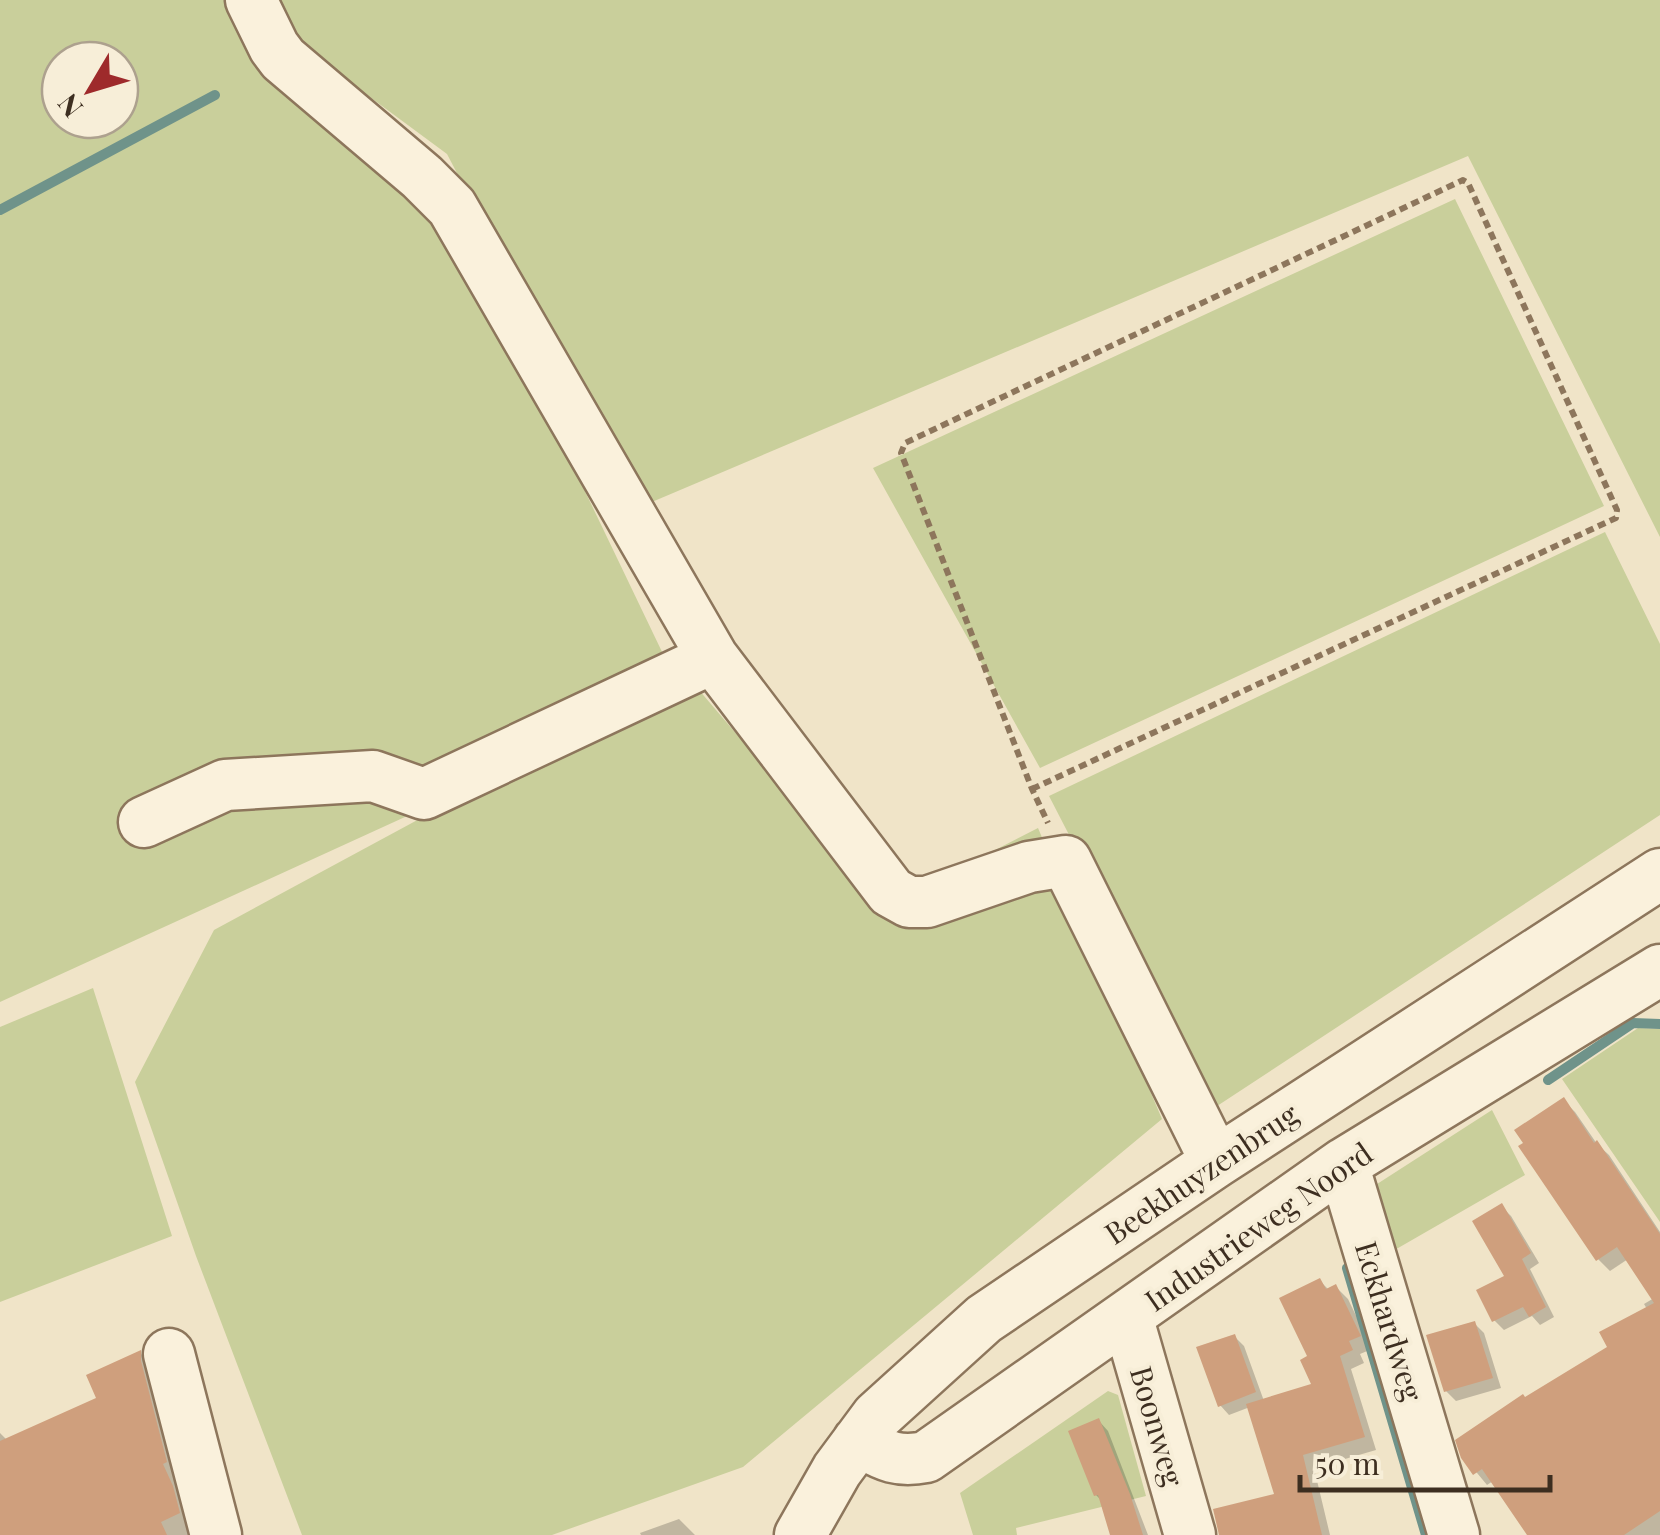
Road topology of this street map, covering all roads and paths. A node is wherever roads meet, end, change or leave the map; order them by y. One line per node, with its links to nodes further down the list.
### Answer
1 (251, 0): 2 (street)
2 (713, 658): 4 (street); 5 (street)
3 (1032, 789): 3 (path); 5 (path)
4 (144, 822)
5 (1066, 861): 8 (street)
6 (1660, 874): 8 (street, Beekhuyzenbrug)
7 (1660, 970): 9 (street, Industrieweg Noord)
8 (1216, 1162): 12 (street, Beekhuyzenbrug)
9 (1343, 1164): 10 (street, Industrieweg Noord); 16 (street, Eckhardweg)
10 (1127, 1316): 12 (street, Industrieweg Noord); 15 (street, Boonweg)
11 (168, 1354): 13 (street)
12 (858, 1441): 14 (street, Beekhuyzenbrug)
13 (216, 1535)
14 (800, 1535)
15 (1190, 1535)
16 (1454, 1535)

